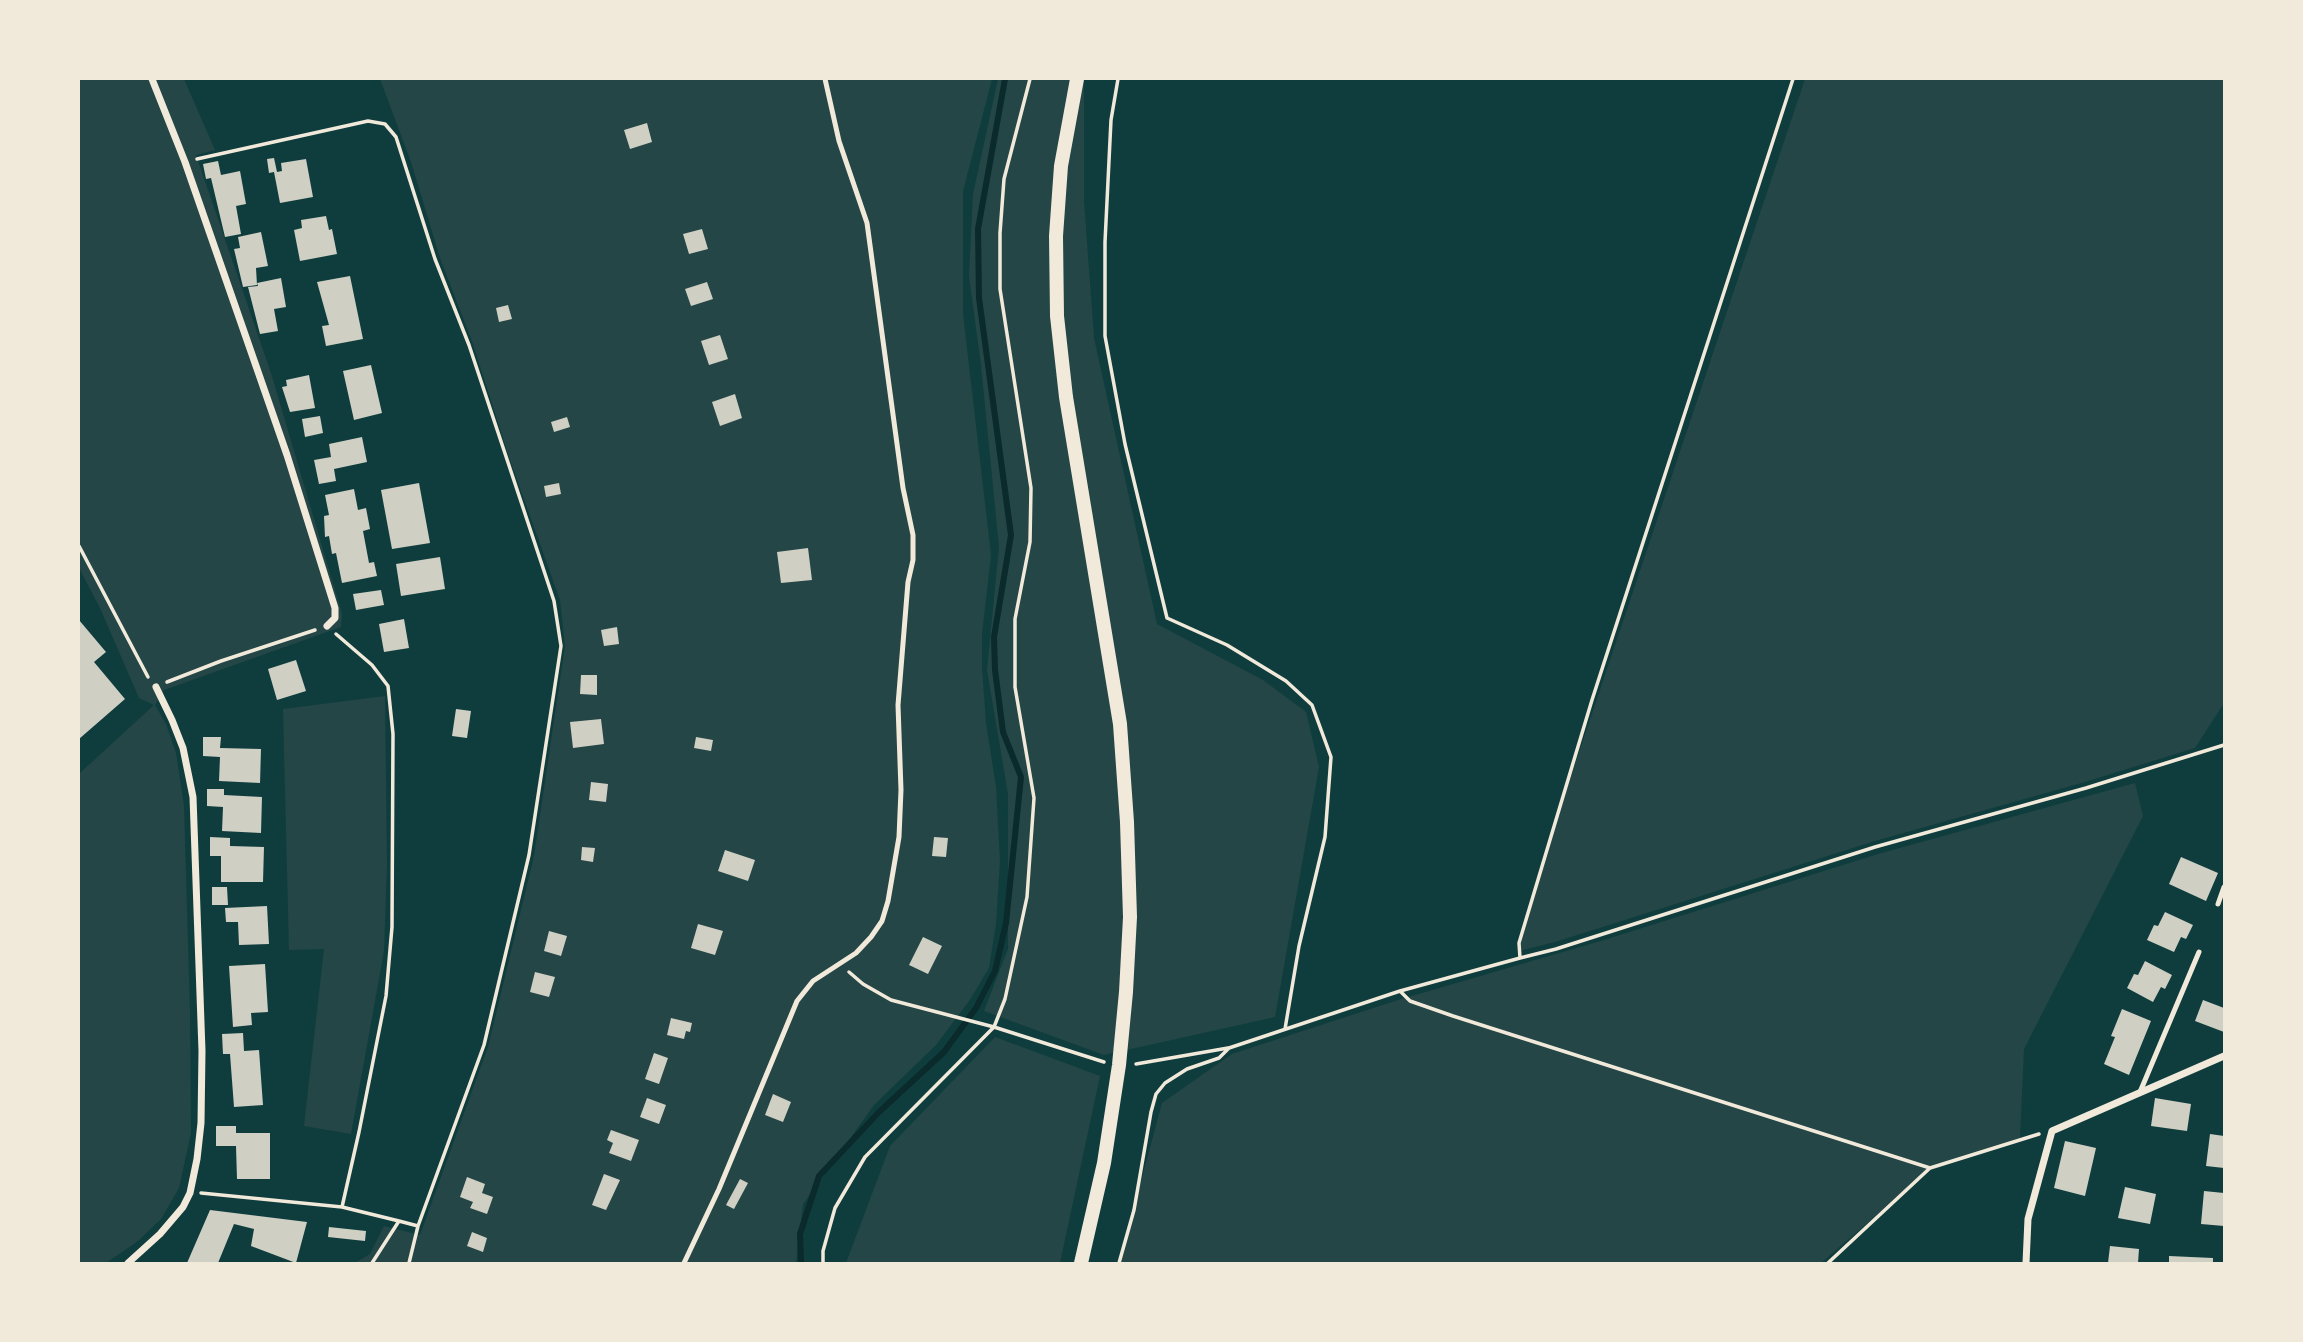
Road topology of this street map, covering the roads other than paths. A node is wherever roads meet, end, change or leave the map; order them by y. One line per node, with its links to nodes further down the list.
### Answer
1 (152, 79): 4 (street)
2 (825, 79): 12 (lane)
3 (1077, 79): 13 (main road)
4 (327, 626)
5 (156, 687): 11 (street)
6 (2224, 887): 7 (lane)
7 (2218, 904)
8 (2199, 952): 10 (lane)
9 (2224, 1056): 10 (street)
10 (2139, 1095): 14 (street)
11 (128, 1263)
12 (684, 1263)
13 (1082, 1263)
14 (2026, 1263)

